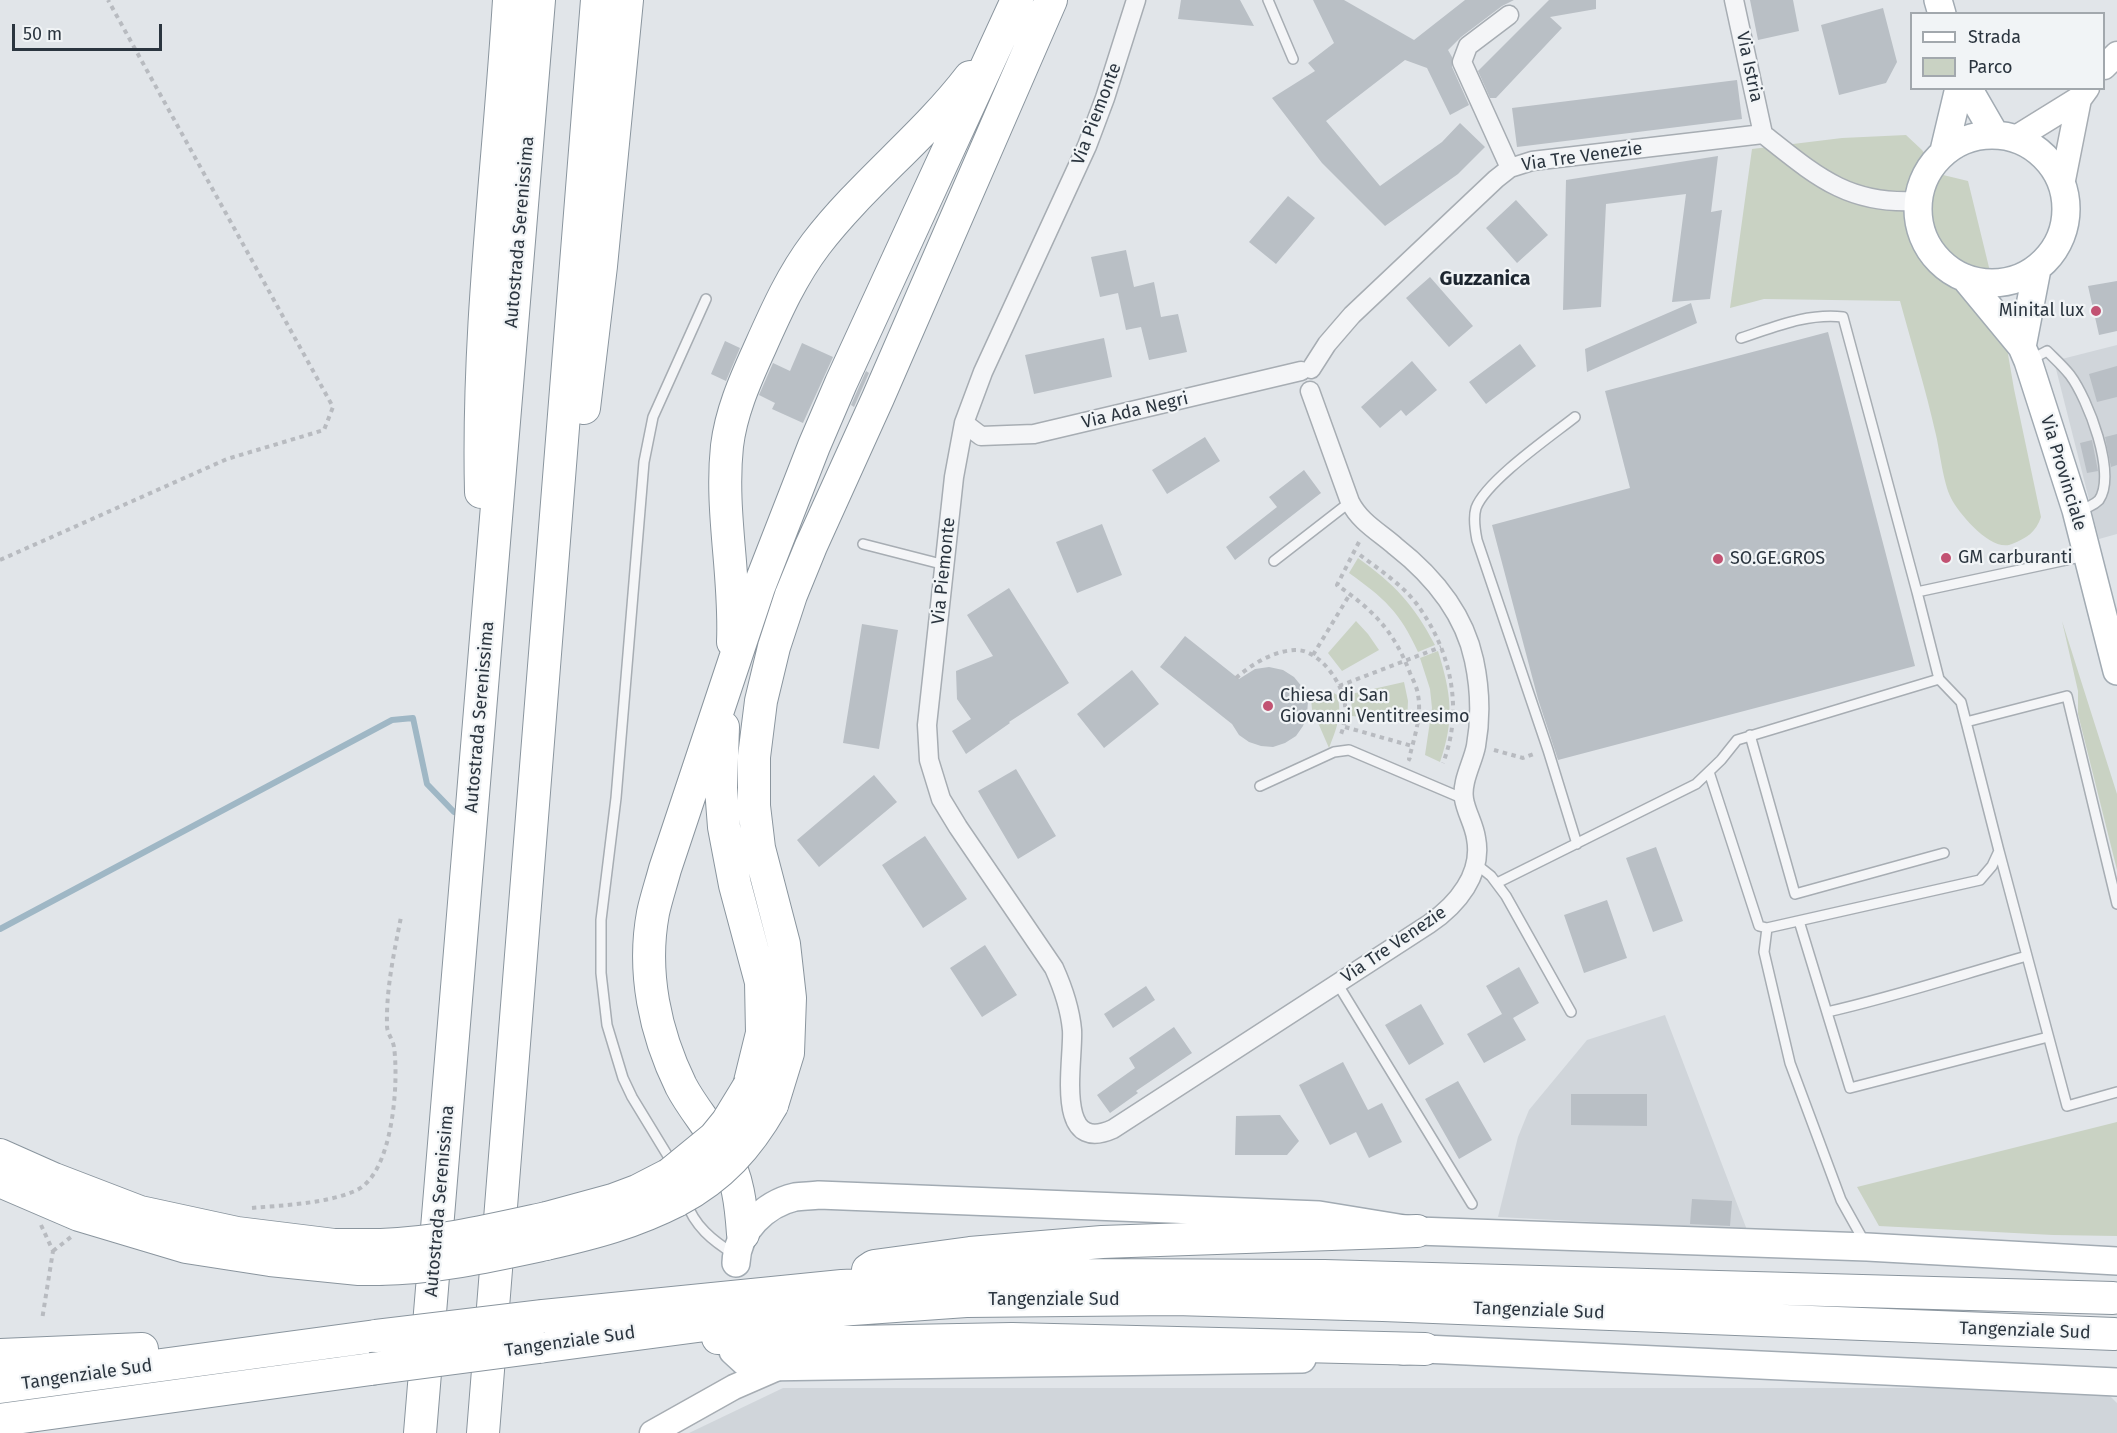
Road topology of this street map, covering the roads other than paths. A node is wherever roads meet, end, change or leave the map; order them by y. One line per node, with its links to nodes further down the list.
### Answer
1 (510, 0): 39 (highway)
2 (539, 0): 39 (highway, Autostrada Serenissima)
3 (597, 0): 37 (highway)
4 (627, 0): 37 (highway)
5 (1051, 0): 62 (highway)
6 (1136, 0): 30 (street, Via Piemonte)
7 (1268, 0): 12 (lane)
8 (1734, 0): 17 (street, Via Istria)
9 (1011, 13): 42 (highway); 42 (highway)
10 (1509, 15): 20 (street)
11 (2117, 54): 13 (street)
12 (1293, 59)
13 (2105, 65)
14 (1959, 90): 19 (main road, Via Provinciale)
15 (1970, 90): 18 (main road)
16 (2083, 94): 18 (street); 21 (street)
17 (1763, 134): 20 (street, Via Tre Venezie); 22 (street)
18 (2005, 135): 19 (main road, Via Provinciale); 21 (main road)
19 (1944, 151): 22 (main road, Via Provinciale)
20 (1510, 168): 28 (street, Via Tre Venezie)
21 (2063, 180): 23 (main road, Via Provinciale)
22 (1917, 201): 24 (main road, Via Provinciale)
23 (2037, 269): 24 (main road, Via Provinciale); 27 (main road, Via Provinciale)
24 (1965, 278): 27 (main road, Via Provinciale)
25 (706, 299): 66 (lane)
26 (1741, 338): 38 (lane)
27 (2025, 354): 32 (main road, Via Provinciale); 32 (lane)
28 (1305, 379): 30 (street, Via Ada Negri); 31 (street, Via Tre Venezie)
29 (1575, 417): 48 (lane)
30 (964, 423): 36 (street, Via Piemonte)
31 (1350, 502): 35 (lane); 47 (street, Via Tre Venezie)
32 (2076, 510): 34 (main road, Via Provinciale)
33 (863, 544): 36 (lane)
34 (2087, 555): 38 (lane); 40 (main road, Via Provinciale)
35 (1274, 561)
36 (945, 565): 63 (street, Via Piemonte)
37 (550, 586): 89 (highway)
38 (1917, 592): 41 (lane)
39 (484, 661): 88 (highway, Autostrada Serenissima)
40 (2117, 671)
41 (1939, 678): 43 (lane); 44 (lane)
42 (728, 680): 62 (highway); 70 (highway)
43 (1966, 722): 49 (lane); 53 (lane)
44 (1750, 735): 45 (lane); 50 (lane)
45 (1709, 772): 48 (lane); 55 (lane)
46 (1260, 786): 47 (lane)
47 (1464, 799): 51 (street, Via Tre Venezie)
48 (1577, 844): 52 (lane)
49 (1999, 851): 54 (lane); 56 (lane)
50 (1944, 853)
51 (1476, 864): 52 (lane); 57 (street, Via Tre Venezie)
52 (1497, 883): 58 (lane)
53 (2117, 904)
54 (1799, 921): 55 (lane); 59 (lane)
55 (1767, 928): 69 (lane)
56 (2027, 956): 59 (lane); 60 (lane)
57 (1337, 983): 63 (street, Via Tre Venezie); 67 (lane)
58 (1571, 1012)
59 (1827, 1012): 60 (lane)
60 (2048, 1037): 61 (lane)
61 (2117, 1092)
62 (760, 1095): 66 (highway, bridge)
63 (1088, 1132)
64 (0, 1155): 71 (highway)
65 (0, 1181): 71 (highway)
66 (677, 1186): 70 (lane); 71 (highway, bridge)
67 (1472, 1204)
68 (1417, 1231): 69 (main road); 70 (main road); 73 (highway)
69 (1867, 1247): 72 (main road)
70 (738, 1251)
71 (380, 1257)
72 (2117, 1261)
73 (842, 1286): 74 (highway, Tangenziale Sud); 80 (highway, Tangenziale Sud, bridge)
74 (2113, 1298)
75 (2114, 1334): 76 (highway, Tangenziale Sud)
76 (582, 1341): 77 (highway); 83 (highway, Tangenziale Sud, bridge)
77 (1425, 1349): 81 (main road); 82 (main road)
78 (733, 1351): 81 (main road); 85 (street)
79 (0, 1355): 80 (highway)
80 (229, 1356): 84 (highway, Tangenziale Sud)
81 (780, 1367): 85 (street)
82 (2117, 1382)
83 (254, 1384): 86 (highway, Tangenziale Sud); 87 (highway)
84 (0, 1387)
85 (713, 1400): 90 (street)
86 (0, 1420)
87 (51, 1433)
88 (420, 1433)
89 (483, 1433)
90 (652, 1433)

